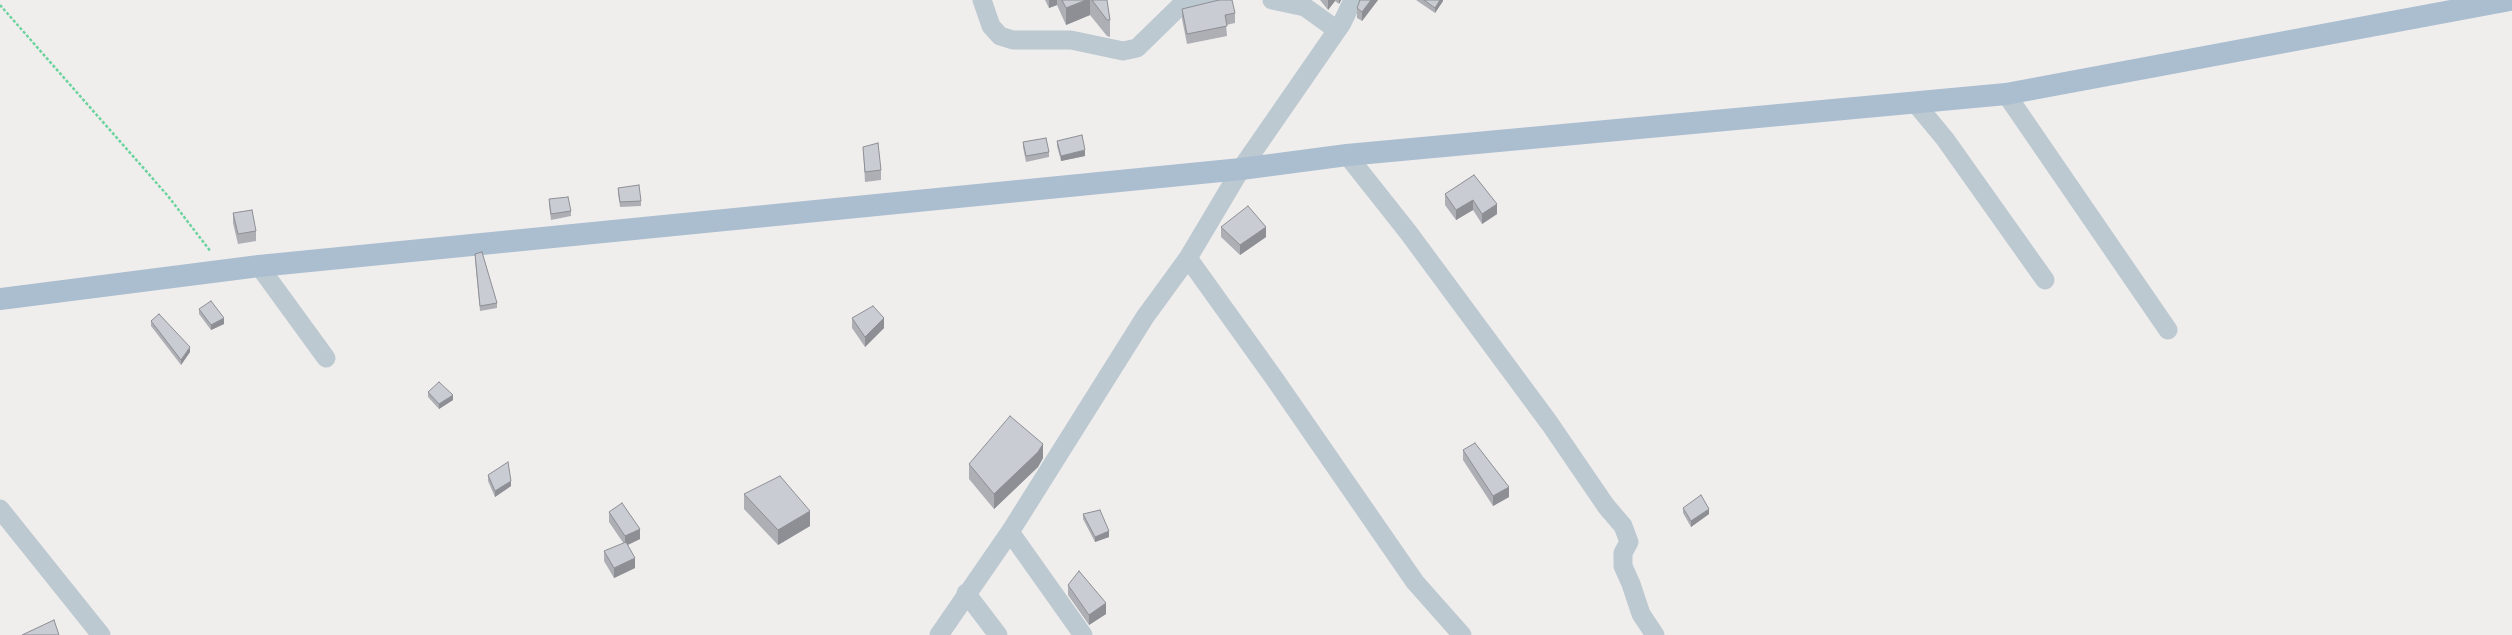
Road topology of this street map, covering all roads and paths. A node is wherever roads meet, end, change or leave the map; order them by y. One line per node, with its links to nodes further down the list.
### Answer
1 (982, 0): 2 (street)
2 (1219, 0)
3 (1272, 0): 7 (street)
4 (1353, 0): 7 (street)
5 (2510, 0): 8 (main road)
6 (0, 5): 14 (path)
7 (1336, 30): 11 (street)
8 (2006, 94): 9 (main road); 17 (street)
9 (1916, 104): 10 (main road); 15 (street)
10 (1347, 156): 11 (main road); 27 (street)
11 (1241, 169): 12 (street); 13 (main road)
12 (1188, 258): 20 (street); 26 (street)
13 (259, 266): 14 (main road); 18 (street)
14 (225, 270): 16 (main road)
15 (2045, 280)
16 (0, 299)
17 (2168, 330)
18 (326, 358)
19 (0, 509): 22 (street)
20 (1010, 532): 21 (street); 25 (street)
21 (966, 593): 23 (street); 24 (street)
22 (101, 635)
23 (939, 635)
24 (998, 635)
25 (1083, 635)
26 (1462, 635)
27 (1655, 635)

